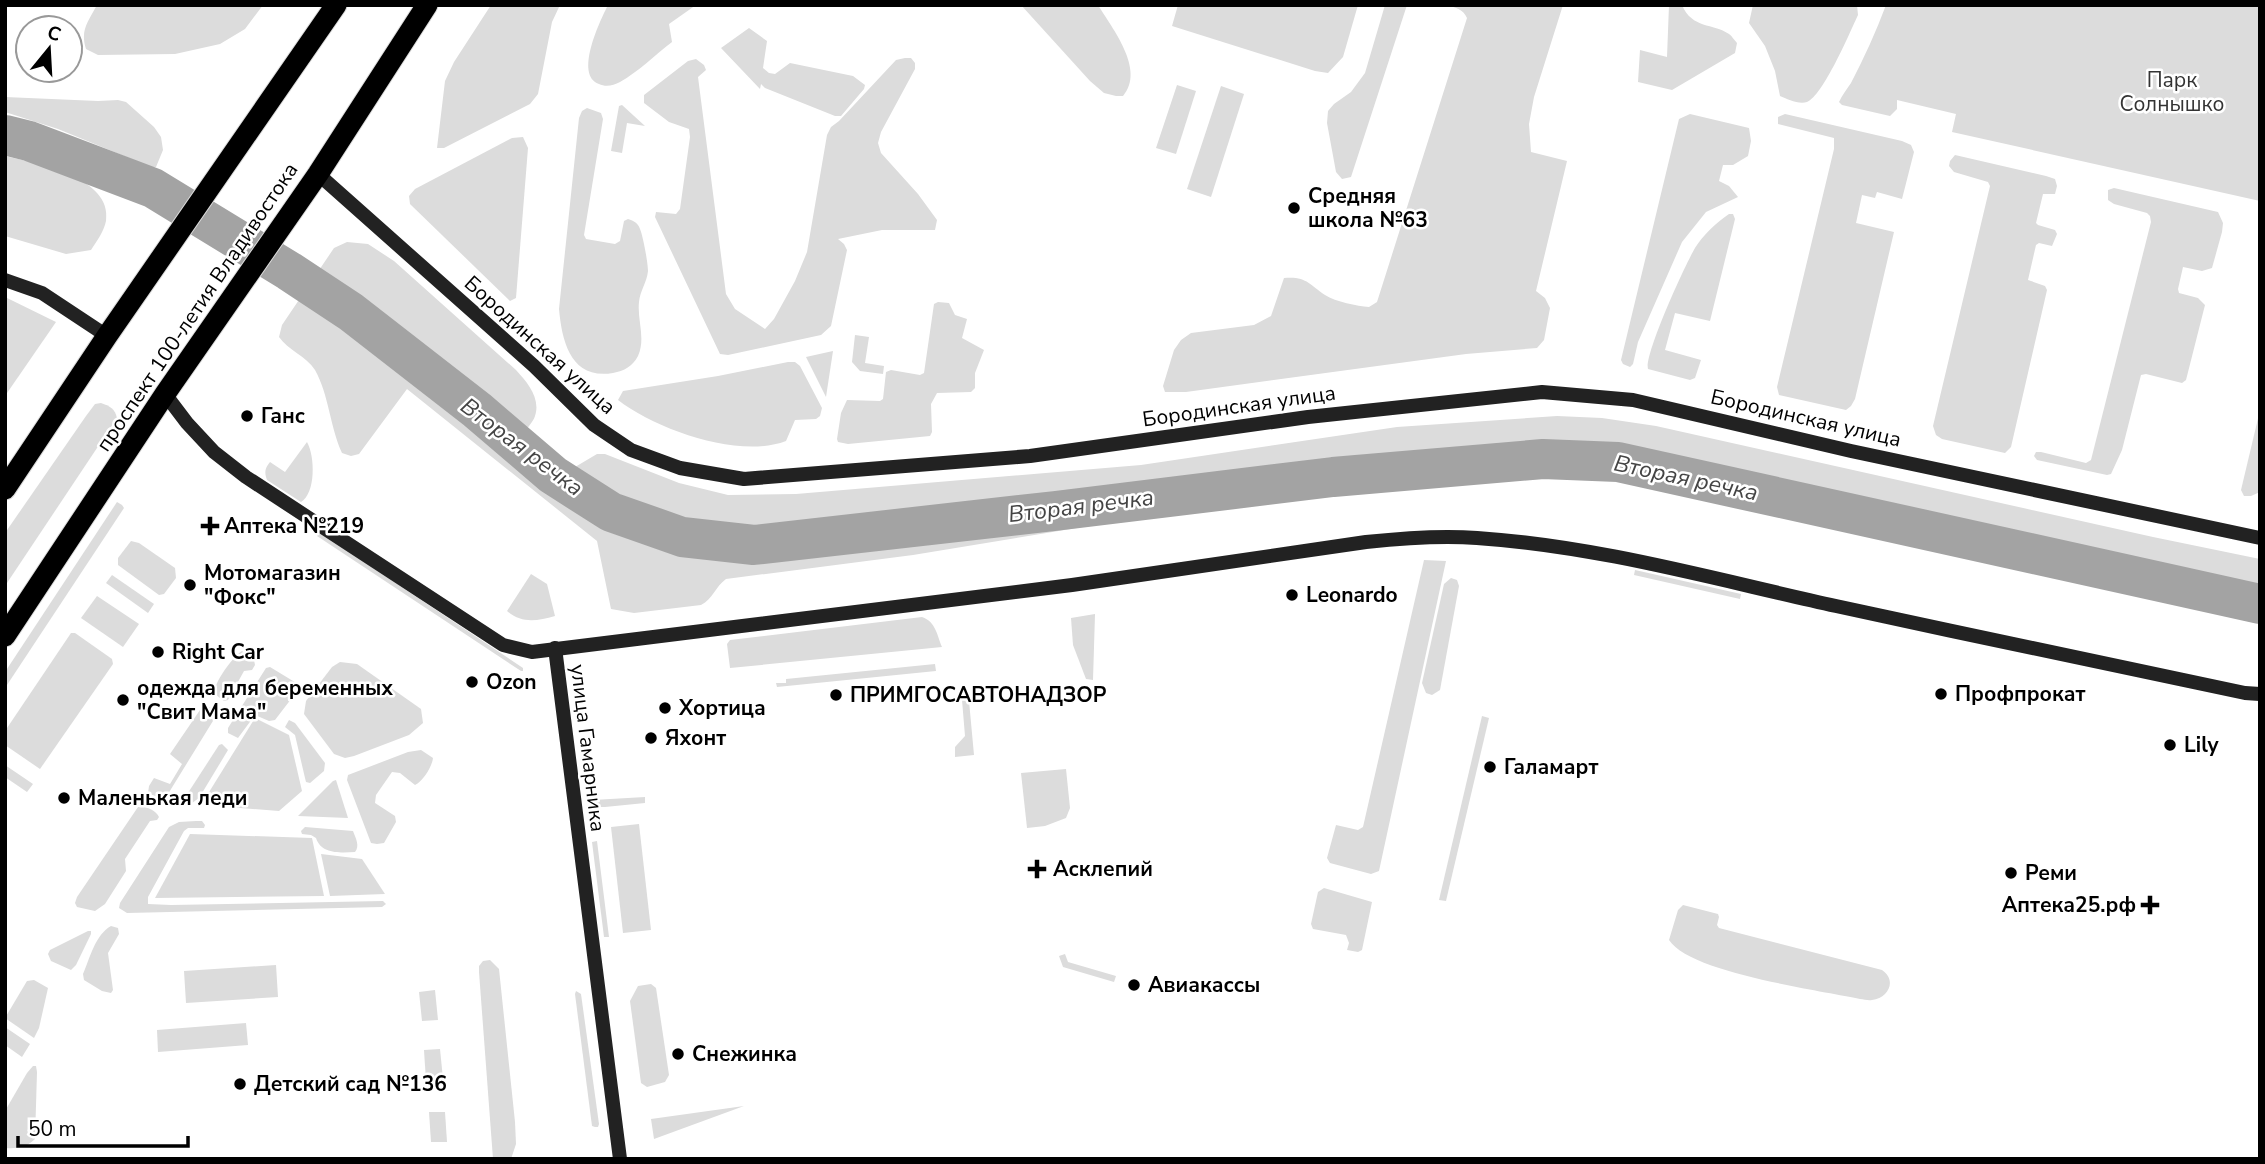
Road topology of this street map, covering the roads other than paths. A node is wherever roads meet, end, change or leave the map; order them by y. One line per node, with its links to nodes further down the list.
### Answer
1 (336, 5): 5 (highway)
2 (427, 5): 3 (highway, проспект 100-летия Владивостока)
3 (318, 174): 6 (highway, проспект 100-летия Владивостока); 8 (main road, Бородинская улица)
4 (5, 280): 5 (main road)
5 (107, 335): 7 (highway)
6 (165, 394): 9 (highway, проспект 100-летия Владивостока); 10 (main road, улица Гамарника)
7 (5, 489)
8 (2260, 538)
9 (5, 636)
10 (555, 648): 11 (main road); 12 (main road, улица Гамарника)
11 (2260, 694)
12 (620, 1159)

